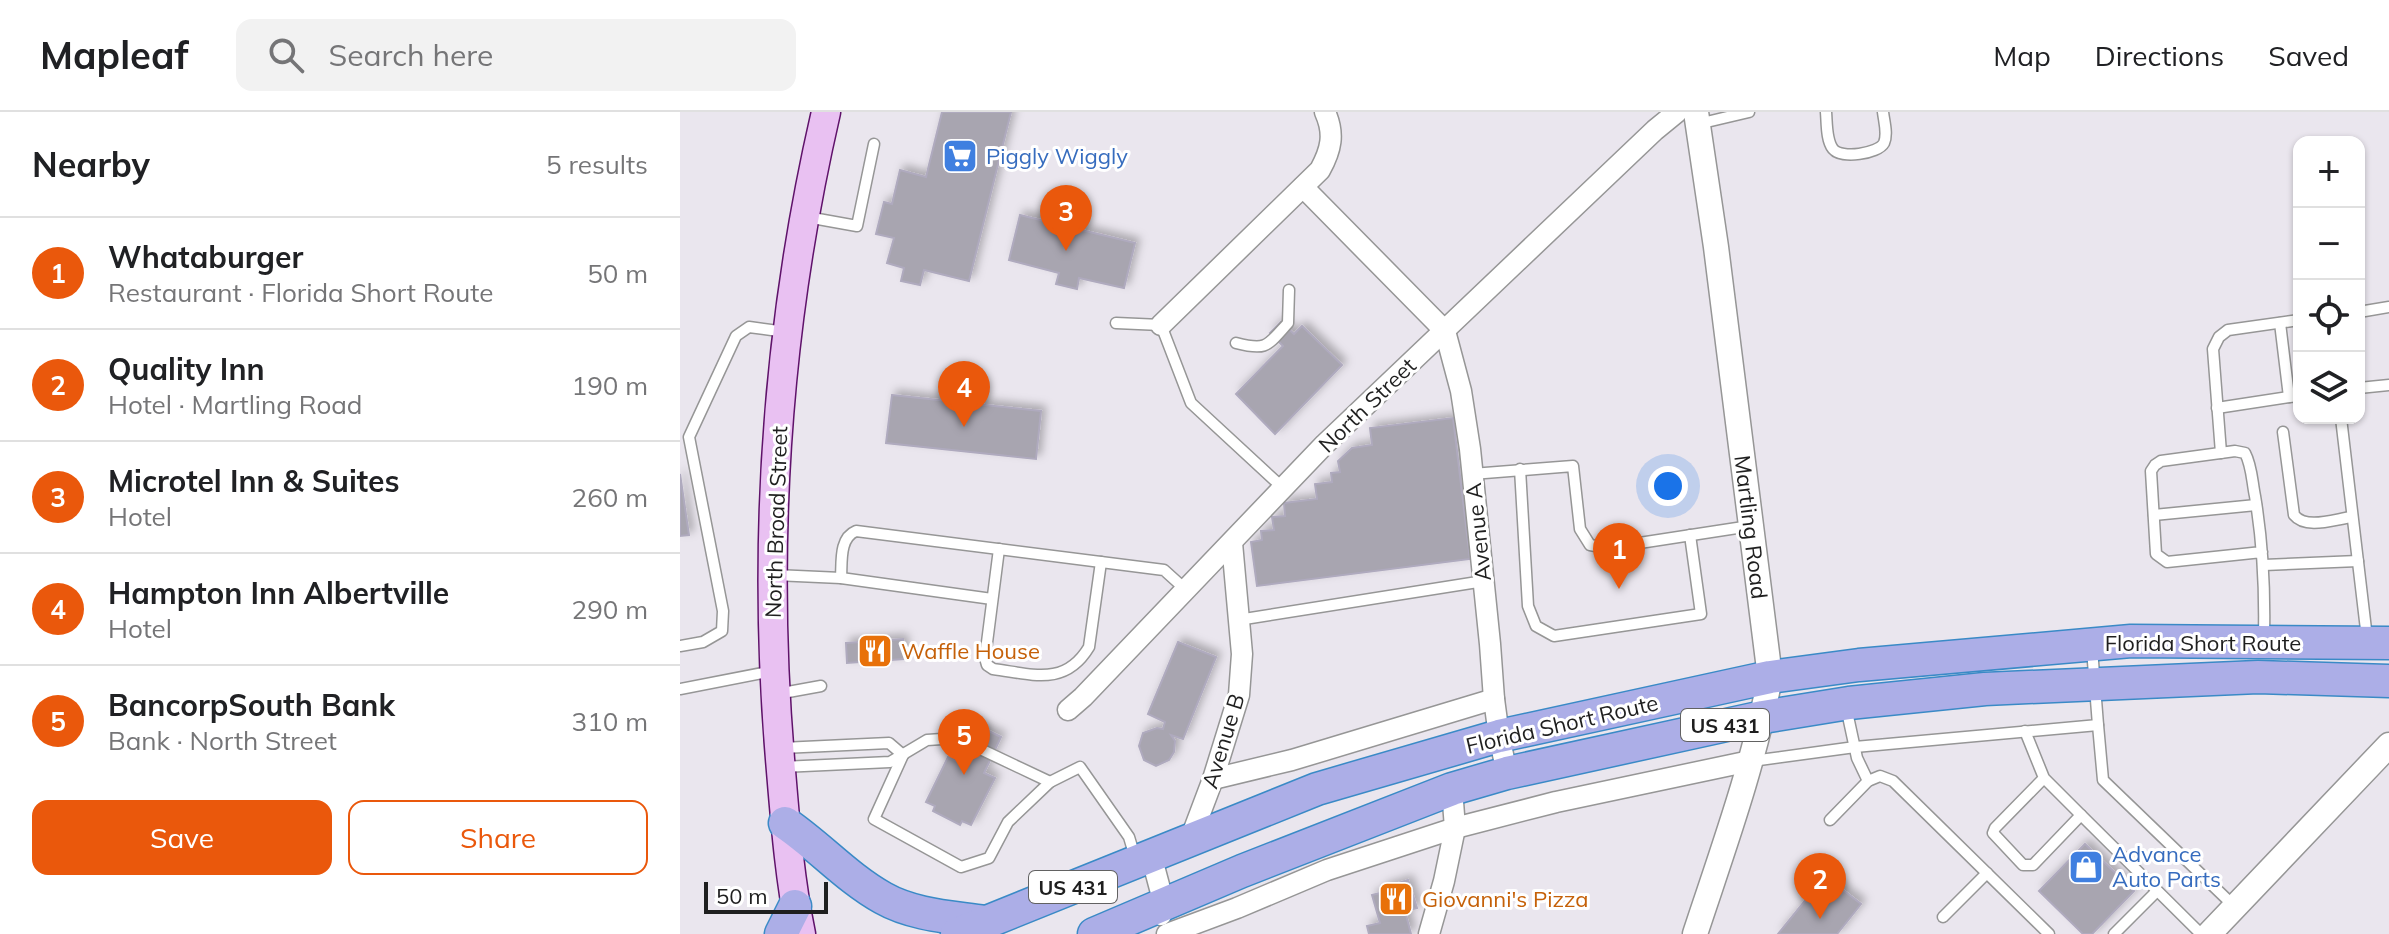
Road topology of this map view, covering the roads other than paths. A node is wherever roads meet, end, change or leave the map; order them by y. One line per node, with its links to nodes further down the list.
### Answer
1 (826, 112): 9 (main road, North Broad Street)
2 (1325, 112): 8 (street)
3 (1749, 112): 6 (lane)
4 (1826, 112): 5 (lane)
5 (1883, 112)
6 (1691, 116): 17 (street, North Street); 35 (street, Martling Road)
7 (874, 144): 9 (lane)
8 (1303, 187): 16 (street); 17 (street)
9 (805, 216): 18 (main road, North Broad Street)
10 (1289, 290): 19 (lane)
11 (2389, 307): 12 (lane)
12 (2365, 311)
13 (2293, 321): 15 (lane)
14 (1116, 323): 16 (lane)
15 (2280, 323): 22 (lane); 24 (lane)
16 (1161, 325): 31 (lane)
17 (1445, 331): 30 (street, Avenue A); 31 (street, North Street)
18 (788, 333): 27 (lane); 43 (main road, North Broad Street)
19 (1236, 343)
20 (2389, 385): 21 (lane)
21 (2365, 387)
22 (2293, 391)
23 (2293, 396): 24 (lane)
24 (2217, 408): 28 (lane)
25 (2342, 424): 34 (lane)
26 (2283, 432): 34 (lane)
27 (684, 435): 52 (lane)
28 (2221, 453): 32 (lane); 33 (lane)
29 (1520, 469): 30 (lane); 36 (lane); 36 (lane)
30 (1472, 474): 45 (street, Avenue A)
31 (1283, 488): 37 (street, North Street)
32 (2256, 505): 33 (lane); 39 (lane)
33 (2154, 515): 39 (lane)
34 (2352, 517): 40 (lane)
35 (1750, 526): 36 (lane); 53 (street, Martling Road)
36 (1690, 535)
37 (1232, 543): 46 (street, North Street); 48 (street, Avenue B)
38 (999, 549): 41 (lane); 44 (lane); 47 (lane)
39 (2262, 552): 42 (lane)
40 (2358, 561): 42 (lane); 50 (lane)
41 (1101, 562): 46 (lane); 47 (lane)
42 (2264, 565): 49 (lane)
43 (773, 574): 44 (lane); 55 (main road, North Broad Street)
44 (841, 578): 47 (lane)
45 (1484, 581): 48 (lane); 59 (street, Avenue A)
46 (1185, 589): 61 (street, North Street)
47 (992, 599)
48 (1238, 620): 74 (street, Avenue B)
49 (2264, 642): 50 (highway, Florida Short Route / US 431); 51 (highway, Florida Short Route / US 431)
50 (2378, 643)
51 (2092, 644): 53 (highway, Florida Short Route / US 431); 56 (lane)
52 (680, 646)
53 (1770, 677): 62 (street, Martling Road); 65 (highway, Florida Short Route / US 431)
54 (2389, 681): 56 (highway, Florida Short Route / US 431)
55 (775, 683): 57 (lane); 58 (lane); 70 (main road, North Broad Street)
56 (2094, 683): 60 (highway, Florida Short Route / US 431); 63 (lane)
57 (821, 686)
58 (680, 689)
59 (1494, 699): 65 (street, Avenue A); 74 (street)
60 (1846, 704): 62 (highway, Florida Short Route / US 431); 67 (lane)
61 (1068, 710)
62 (1763, 717): 68 (highway, Florida Short Route / US 431); 71 (street, Martling Road)
63 (2098, 725): 64 (lane); 87 (lane)
64 (2025, 731): 67 (lane); 73 (lane)
65 (1499, 736): 72 (street, Avenue A); 83 (highway, Florida Short Route / US 431)
66 (2389, 745): 87 (street)
67 (1855, 747): 71 (lane); 75 (lane)
68 (1617, 749): 72 (highway, Florida Short Route / US 431); 77 (street)
69 (903, 755): 70 (lane); 70 (lane); 76 (lane); 76 (lane)
70 (780, 757): 81 (main road, North Broad Street)
71 (1750, 761): 77 (street); 94 (street, Martling Road)
72 (1507, 773): 78 (highway, Florida Short Route / US 431)
73 (2044, 778): 79 (lane); 79 (lane)
74 (1213, 779): 83 (street, Avenue B)
75 (1868, 781): 80 (lane); 85 (lane)
76 (1050, 782): 84 (lane)
77 (1628, 786): 82 (street)
78 (1452, 789): 82 (street); 89 (highway, Florida Short Route / US 431)
79 (2081, 815): 86 (lane)
80 (1830, 820)
81 (785, 823): 90 (main road, North Broad Street); 91 (highway)
82 (1455, 828): 89 (street); 93 (street)
83 (1190, 840): 84 (highway, Florida Short Route / US 431)
84 (1144, 858): 89 (street); 91 (highway, Florida Short Route / US 431)
85 (1987, 873): 88 (lane); 95 (lane)
86 (2157, 891): 96 (lane); 97 (lane)
87 (2235, 907): 98 (street)
88 (1943, 917)
89 (1162, 924): 92 (highway, Florida Short Route / US 431)
90 (792, 925)
91 (970, 928)
92 (1094, 934)
93 (1429, 934)
94 (1695, 934)
95 (2049, 934)
96 (2114, 934)
97 (2201, 934)
98 (2209, 934)

